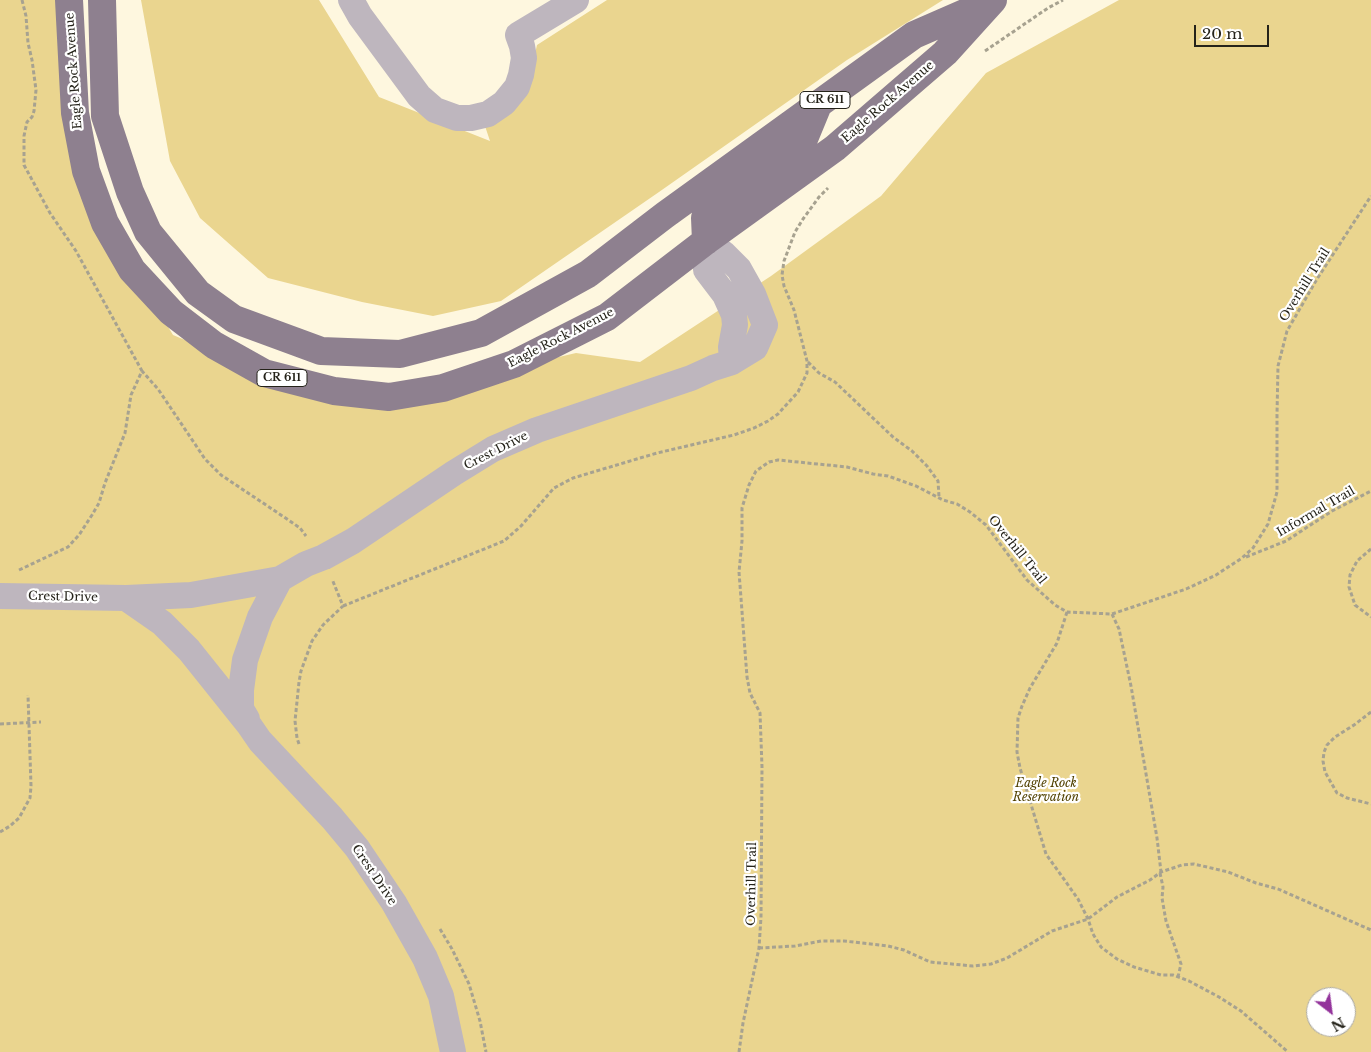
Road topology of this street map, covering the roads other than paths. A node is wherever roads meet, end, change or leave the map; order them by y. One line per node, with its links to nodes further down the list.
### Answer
1 (69, 0): 8 (main road, Eagle Rock Avenue / CR 611)
2 (102, 0): 7 (main road, Eagle Rock Avenue / CR 611)
3 (350, 0): 4 (street)
4 (576, 0)
5 (993, 0): 6 (main road, Eagle Rock Avenue / CR 611); 8 (main road, Eagle Rock Avenue / CR 611)
6 (819, 104): 7 (main road, Eagle Rock Avenue / CR 611); 8 (main road)
7 (665, 214): 8 (main road)
8 (706, 241): 9 (street, Crest Drive)
9 (280, 579): 11 (street, Crest Drive); 12 (street, Crest Drive)
10 (0, 596): 11 (street, Crest Drive)
11 (126, 598): 12 (street, Crest Drive)
12 (250, 725): 13 (street, Crest Drive)
13 (454, 1052)

